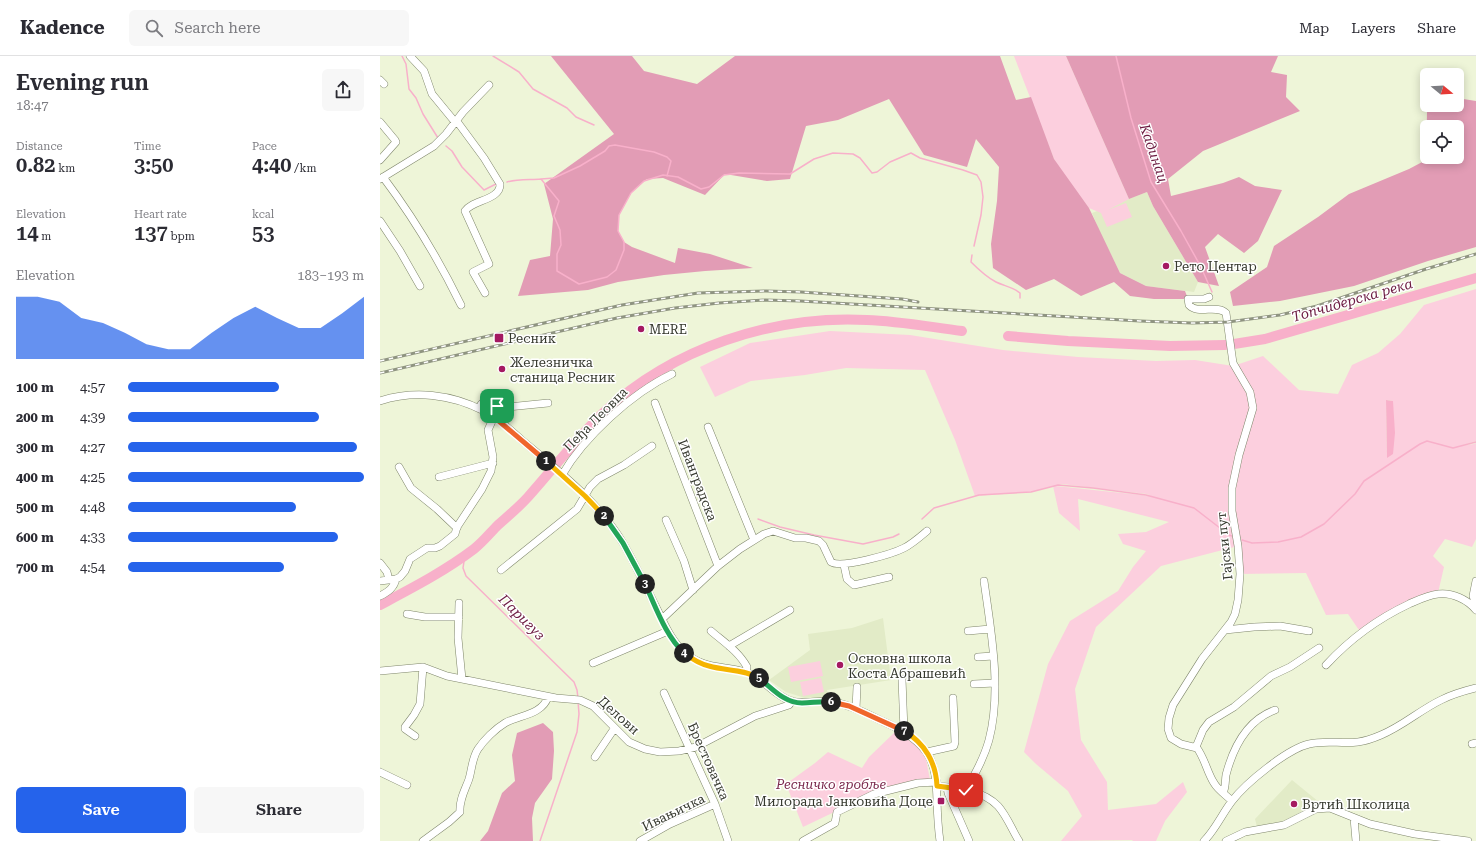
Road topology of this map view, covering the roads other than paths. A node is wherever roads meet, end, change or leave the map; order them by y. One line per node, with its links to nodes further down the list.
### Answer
1 (410, 56): 3 (street)
2 (489, 85): 3 (street)
3 (456, 121): 6 (street); 9 (street)
4 (380, 122): 5 (street)
5 (380, 160)
6 (381, 178): 11 (street)
7 (380, 220): 8 (street)
8 (420, 286)
9 (485, 293)
10 (1209, 297): 49 (street, Гајски пут)
11 (461, 305)
12 (672, 374): 23 (street, Пеђа Леовца)
13 (380, 401): 16 (street)
14 (548, 403): 17 (street)
15 (655, 403): 32 (street, Иванградска)
16 (479, 408): 17 (street); 18 (street)
17 (498, 408): 18 (street)
18 (494, 417): 21 (street); 23 (street)
19 (708, 427): 29 (street)
20 (652, 446): 25 (street)
21 (493, 464): 24 (street); 27 (street)
22 (399, 467): 27 (street)
23 (561, 474): 25 (street)
24 (439, 478)
25 (585, 496): 33 (street); 47 (street)
26 (666, 520): 39 (street)
27 (457, 528): 35 (street)
28 (927, 532): 31 (street)
29 (754, 540): 31 (street); 32 (street)
30 (380, 563): 35 (street)
31 (844, 565): 34 (street)
32 (718, 566): 39 (street)
33 (501, 570)
34 (889, 577)
35 (392, 579): 36 (street); 40 (street)
36 (380, 581)
37 (984, 581): 48 (street)
38 (1476, 581): 42 (street)
39 (693, 590): 47 (street)
40 (380, 596)
41 (459, 603): 46 (street)
42 (1476, 604)
43 (790, 610): 54 (street)
44 (1476, 610): 59 (street)
45 (407, 614): 46 (street)
46 (458, 617): 64 (street)
47 (662, 619): 50 (street)
48 (990, 629): 52 (street); 56 (street)
49 (1225, 630): 53 (street); 80 (street, Гајски пут)
50 (668, 631): 58 (street); 62 (street)
51 (711, 631): 54 (street)
52 (968, 631)
53 (1309, 631)
54 (729, 646): 62 (street)
55 (1319, 648): 80 (street)
56 (993, 656): 57 (street); 65 (street)
57 (978, 657)
58 (593, 663)
59 (1326, 665)
60 (423, 667): 61 (street, Делови); 64 (street, Делови); 79 (street)
61 (380, 672)
62 (746, 672): 74 (street)
63 (902, 678): 78 (street)
64 (462, 679): 72 (street, Делови)
65 (994, 683): 67 (street); 88 (street)
66 (1476, 683): 70 (street)
67 (974, 684)
68 (857, 687): 75 (street)
69 (1476, 688): 70 (street)
70 (1464, 691): 90 (street)
71 (664, 693): 81 (street, Брестовачка)
72 (548, 697): 77 (street, Делови); 96 (street)
73 (953, 698): 82 (street)
74 (792, 701): 75 (street); 81 (street, Делови)
75 (856, 709): 78 (street)
76 (1275, 710): 89 (street)
77 (614, 729): 81 (street, Делови); 83 (street)
78 (904, 731): 82 (street)
79 (415, 736)
80 (1196, 747): 89 (street)
81 (690, 749): 91 (street, Брестовачка)
82 (927, 752): 85 (street)
83 (594, 757)
84 (380, 772): 86 (street)
85 (937, 784): 87 (street); 98 (street); 99 (street)
86 (407, 785)
87 (948, 787): 88 (street); 100 (street)
88 (966, 790): 101 (street)
89 (1223, 793): 90 (street)
90 (1232, 801): 102 (street)
91 (715, 804): 94 (street, Брестовачка); 97 (street, Ивањичка)
92 (1354, 818): 93 (street); 95 (street); 103 (street)
93 (1370, 824): 95 (street); 104 (street)
94 (726, 840)
95 (1356, 840)
96 (423, 841)
97 (640, 841)
98 (803, 841)
99 (940, 841)
100 (969, 841)
101 (1019, 841)
102 (1204, 841)
103 (1226, 841)
104 (1468, 841)

